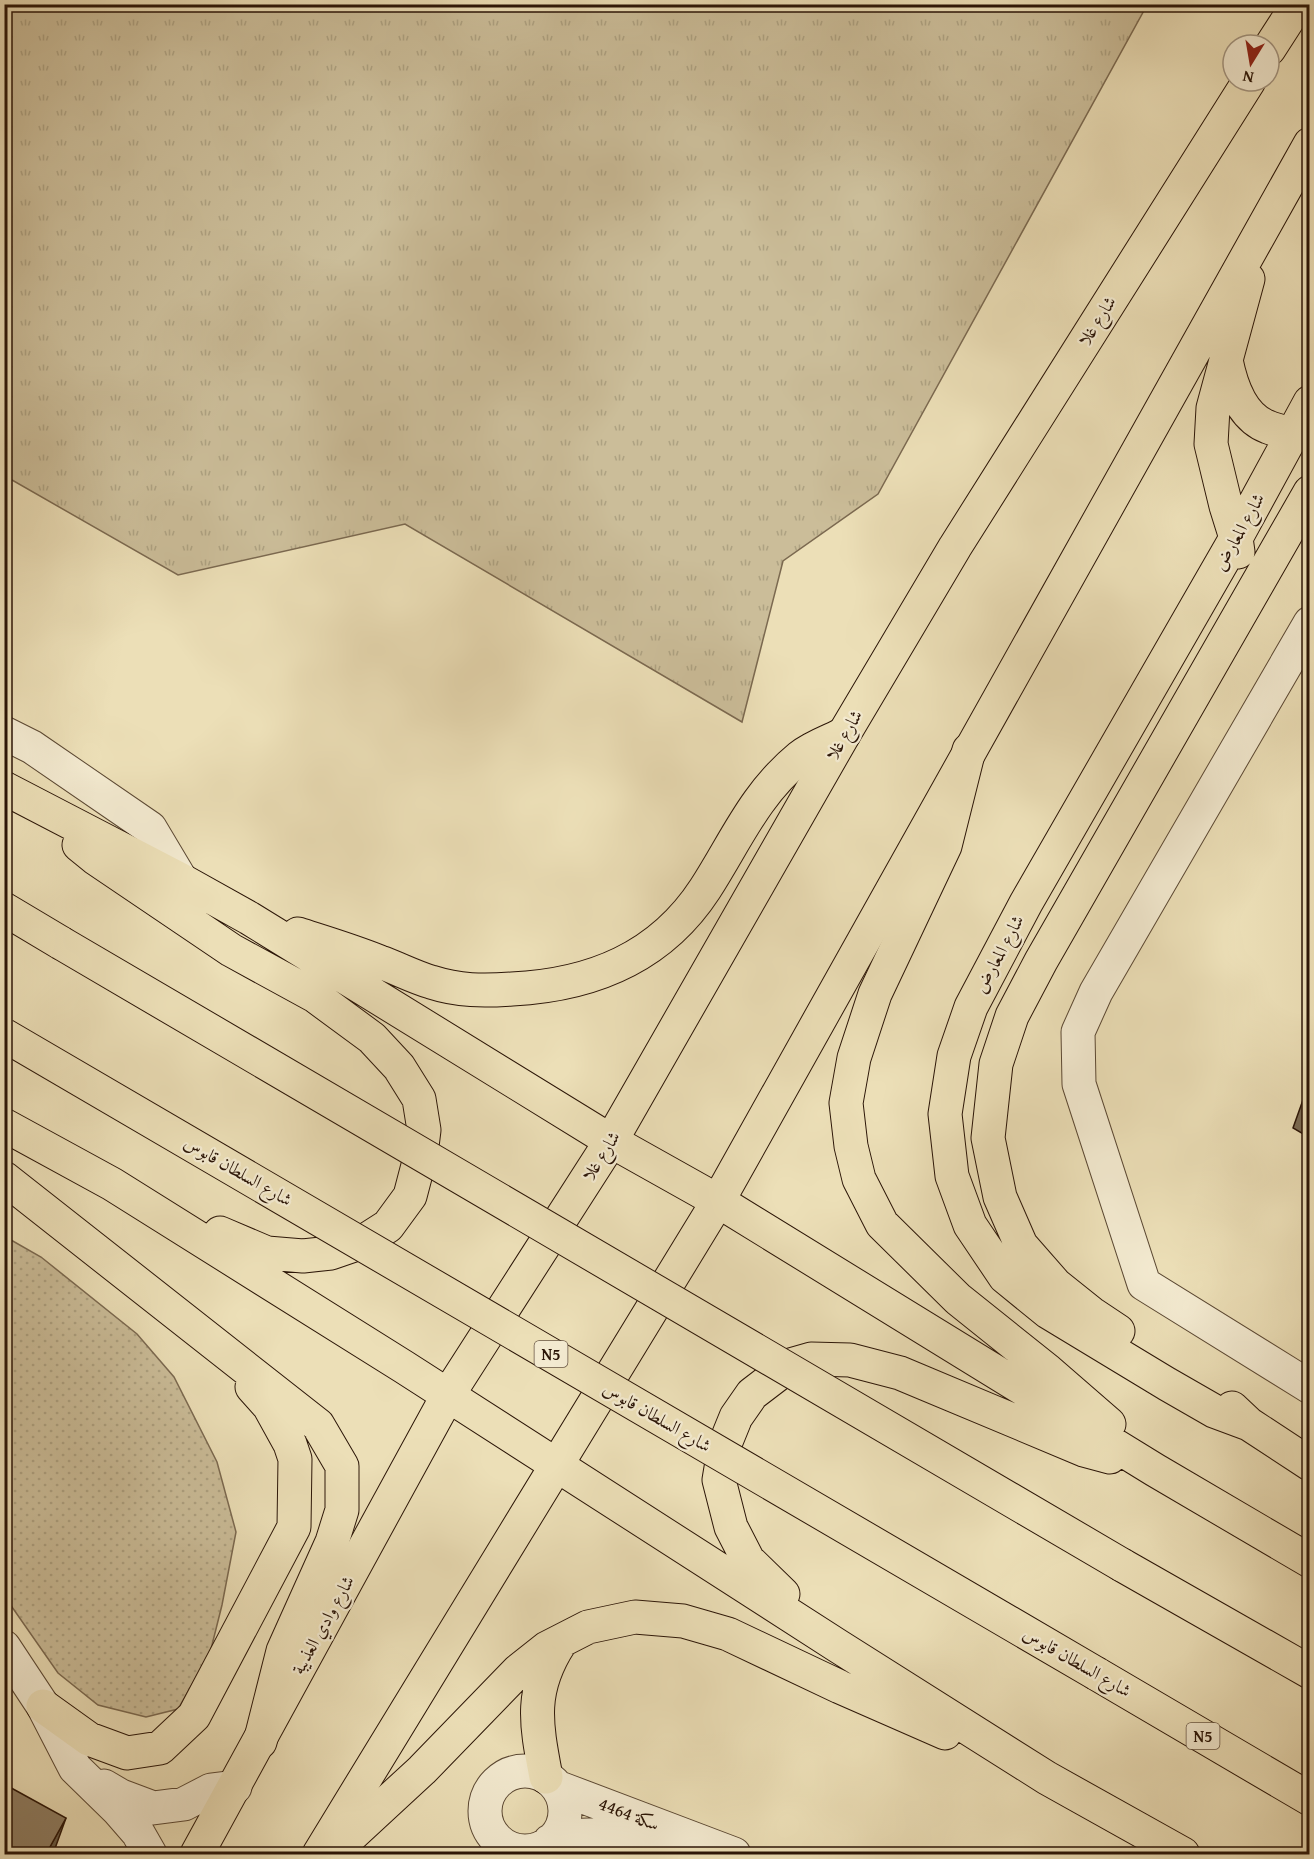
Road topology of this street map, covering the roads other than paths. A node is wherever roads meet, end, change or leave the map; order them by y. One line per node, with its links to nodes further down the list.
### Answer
1 (1298, 4): 2 (main road)
2 (1280, 33)
3 (1241, 93): 13 (main road, شارع غلا)
4 (1310, 144): 5 (main road)
5 (1262, 229): 6 (main road); 14 (main road)
6 (1226, 360): 8 (main road); 10 (main road)
7 (1310, 402): 8 (main road, شارع المعارض)
8 (1300, 427): 10 (main road, شارع المعارض)
9 (1310, 492): 19 (main road, شارع المعارض)
10 (1236, 538): 19 (main road); 29 (main road, شارع المعارض)
11 (1310, 623): 27 (street)
12 (4, 733): 16 (street)
13 (844, 734): 18 (main road); 22 (main road, شارع غلا)
14 (969, 750): 25 (main road); 32 (main road)
15 (15, 794): 16 (main road); 24 (main road)
16 (181, 880): 18 (main road)
17 (4, 909): 37 (main road, bridge)
18 (249, 918): 22 (main road)
19 (1041, 961): 29 (main road, شارع المعارض)
20 (4, 1035): 44 (main road, شارع السلطان قابوس / N5, bridge)
21 (4, 1125): 24 (main road)
22 (611, 1142): 25 (main road); 28 (main road, شارع غلا)
23 (4, 1178): 26 (main road)
24 (112, 1184): 28 (main road)
25 (718, 1201): 31 (main road); 32 (main road)
26 (207, 1336): 38 (main road); 39 (main road)
27 (1310, 1387)
28 (448, 1395): 31 (main road); 39 (main road, شارع وادي العذيبة)
29 (1249, 1424): 30 (main road, شارع المعارض)
30 (1310, 1464)
31 (557, 1466): 35 (main road); 49 (main road)
32 (1155, 1470): 33 (main road); 35 (main road)
33 (1310, 1561)
34 (563, 1640): 41 (main road); 42 (main road); 50 (main road)
35 (838, 1646): 41 (main road)
36 (4, 1647): 38 (street)
37 (1310, 1672)
38 (43, 1706): 40 (street)
39 (260, 1742): 43 (main road, شارع وادي العذيبة)
40 (75, 1768): 43 (street); 47 (street)
41 (1047, 1778): 53 (main road)
42 (551, 1782): 45 (street); 46 (street); 52 (street, سكة 4464)
43 (235, 1787): 48 (main road, شارع وادي العذيبة)
44 (1310, 1799)
45 (485, 1839): 46 (street)
46 (537, 1849): 51 (street, سكة 4464)
47 (150, 1854)
48 (197, 1854)
49 (319, 1854)
50 (331, 1854)
51 (672, 1854)
52 (734, 1854)
53 (1183, 1854)

